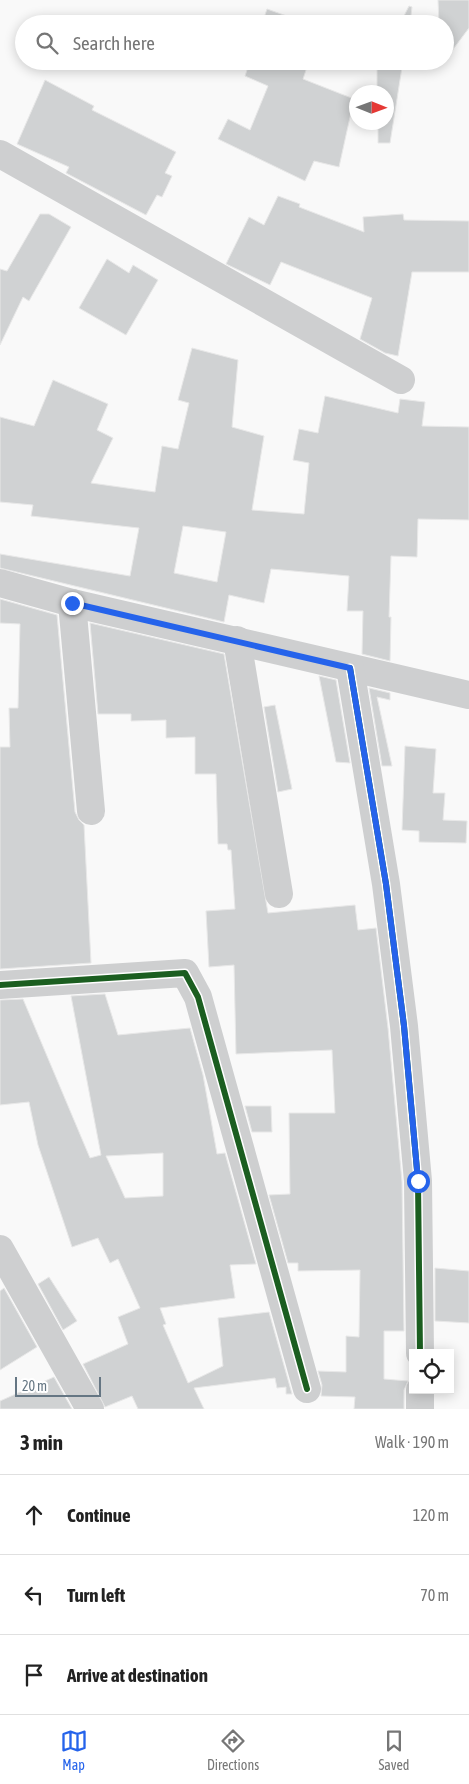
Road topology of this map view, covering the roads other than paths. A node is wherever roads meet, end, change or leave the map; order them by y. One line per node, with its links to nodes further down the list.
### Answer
1 (0, 154): 2 (street)
2 (400, 380)
3 (0, 583): 4 (street)
4 (72, 603): 5 (street); 8 (street)
5 (237, 640): 6 (street); 9 (street)
6 (350, 668): 7 (street); 12 (street)
7 (469, 695)
8 (91, 811)
9 (279, 894)
10 (0, 986): 13 (street)
11 (0, 1249): 15 (street)
12 (420, 1349)
13 (306, 1389)
14 (420, 1394): 16 (street)
15 (90, 1409)
16 (420, 1409)

